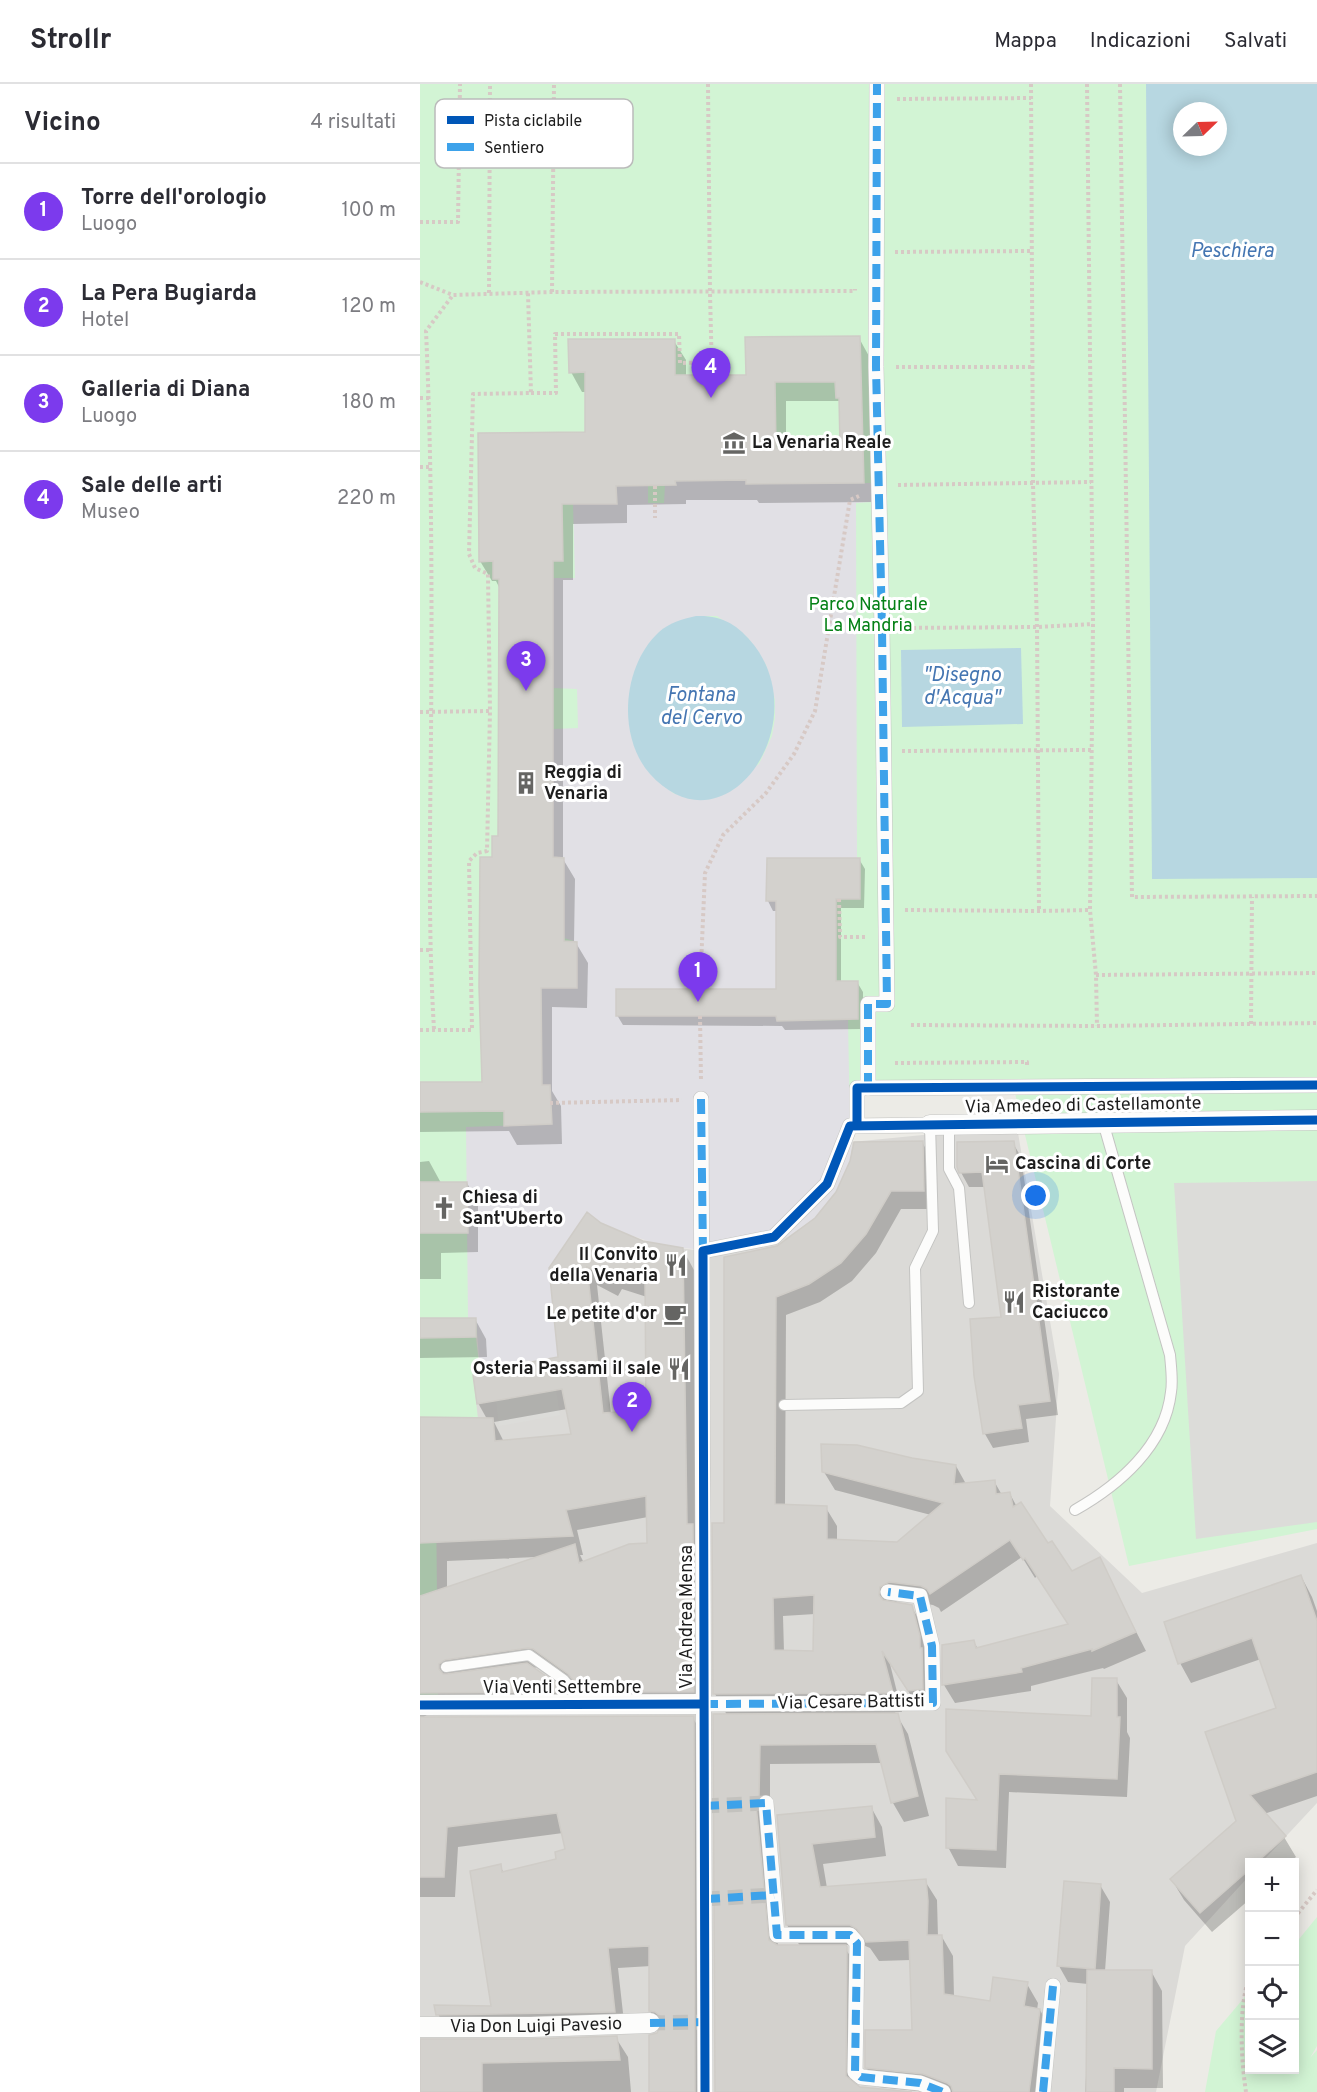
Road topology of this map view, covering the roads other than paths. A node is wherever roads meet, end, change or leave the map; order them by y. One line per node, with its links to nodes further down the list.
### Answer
1 (877, 92): 3 (street)
2 (1317, 1084): 3 (street)
3 (868, 1088): 8 (street)
4 (701, 1099): 9 (street, Via Andrea Mensa)
5 (1317, 1120): 6 (street, Via Amedeo di Castellamonte)
6 (1103, 1122): 7 (street, Via Amedeo di Castellamonte); 12 (lane)
7 (940, 1124): 8 (street, Via Amedeo di Castellamonte); 10 (lane); 11 (lane)
8 (854, 1126): 9 (street)
9 (703, 1251): 15 (street, Via Andrea Mensa)
10 (969, 1303)
11 (784, 1405)
12 (1076, 1510)
13 (888, 1592): 15 (street, Via Cesare Battisti)
14 (446, 1667): 17 (lane)
15 (704, 1704): 17 (street, Via Venti Settembre); 22 (street, Via Andrea Mensa)
16 (420, 1705): 17 (street, Via Venti Settembre)
17 (583, 1705)
18 (766, 1803): 23 (street)
19 (1053, 1986): 24 (street)
20 (650, 2023): 21 (street, Via Don Luigi Pavesio)
21 (420, 2027)
22 (705, 2092)
23 (943, 2092)
24 (1043, 2092)

